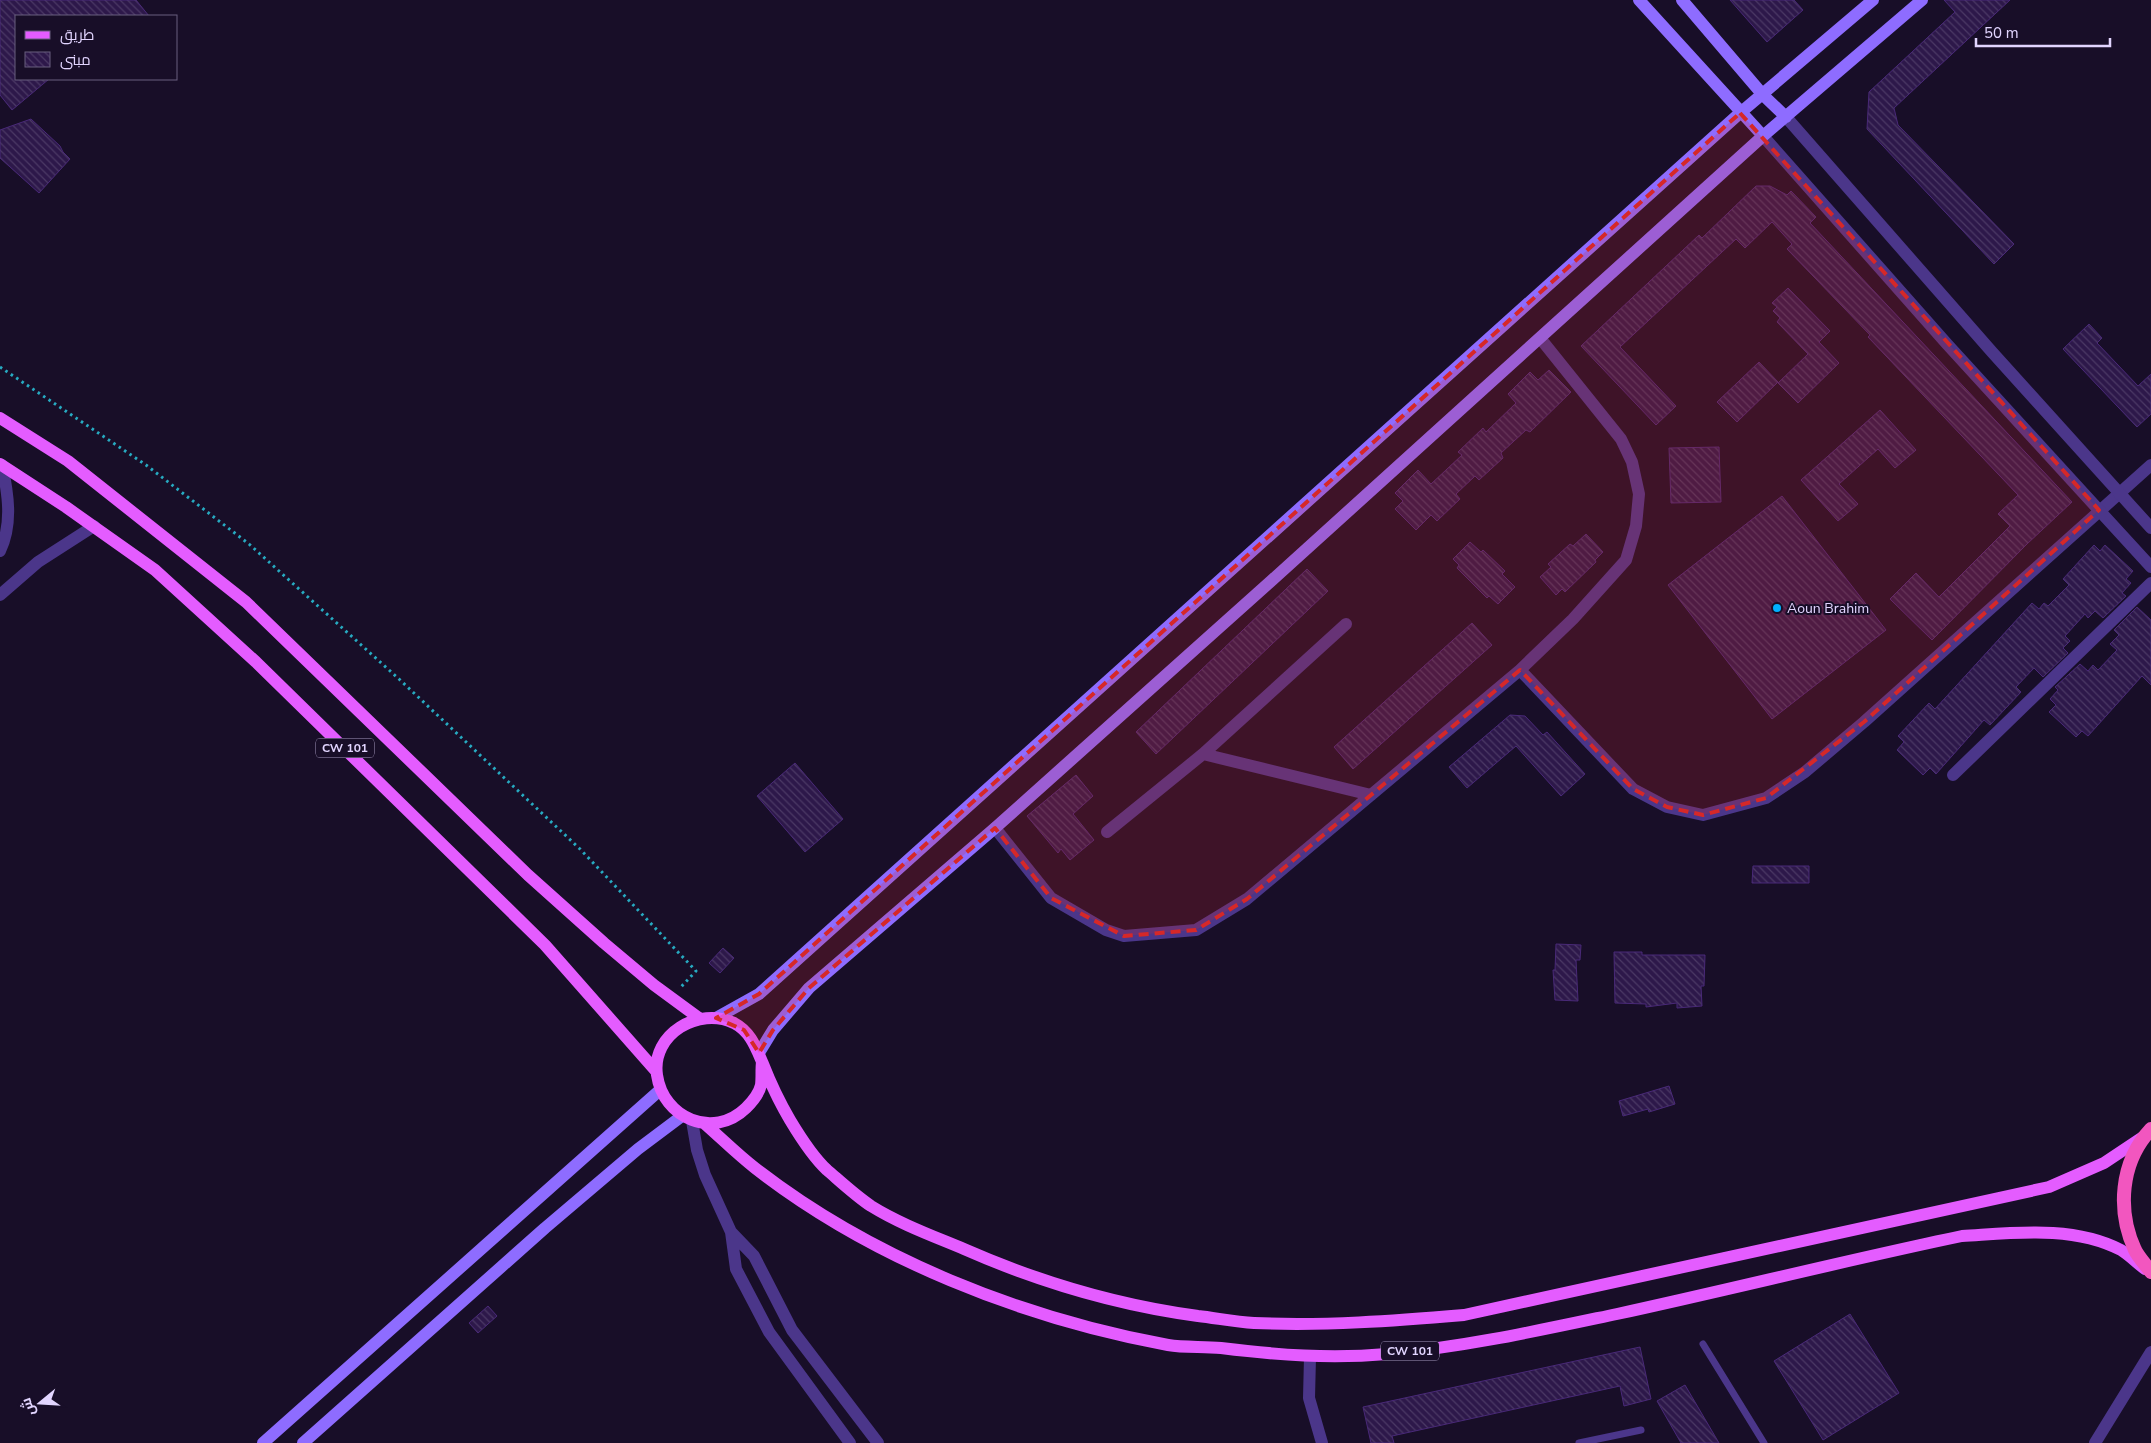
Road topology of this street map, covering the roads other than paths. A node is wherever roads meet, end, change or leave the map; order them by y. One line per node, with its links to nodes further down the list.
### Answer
1 (1639, 0): 6 (main road)
2 (1682, 0): 5 (main road)
3 (1873, 0): 5 (main road)
4 (1922, 0): 7 (main road)
5 (1763, 95): 6 (main road); 7 (main road)
6 (1740, 113): 8 (main road); 29 (main road)
7 (1786, 117): 8 (main road); 13 (street)
8 (1763, 136): 9 (main road); 14 (street)
9 (1540, 338): 22 (street); 26 (main road)
10 (0, 418): 28 (main road, CW 101)
11 (1, 464): 15 (main road, CW 101); 17 (street)
12 (2151, 464): 13 (street)
13 (2120, 492): 14 (street); 16 (street)
14 (2099, 510): 18 (street); 22 (street)
15 (94, 526): 20 (street); 31 (main road, CW 101)
16 (2151, 528)
17 (0, 551)
18 (2151, 567)
19 (2151, 582): 24 (street)
20 (0, 595)
21 (1346, 624): 23 (street)
22 (1520, 670): 25 (street)
23 (1203, 754): 25 (street); 27 (street)
24 (1953, 775)
25 (1372, 795): 26 (street)
26 (995, 828): 30 (main road)
27 (1107, 832)
28 (699, 1018): 29 (main road); 31 (main road)
29 (716, 1018): 30 (main road)
30 (760, 1057): 33 (main road); 34 (main road, CW 101)
31 (656, 1071): 32 (main road)
32 (660, 1090): 33 (main road); 41 (main road)
33 (693, 1120): 35 (street); 39 (main road, CW 101); 42 (main road)
34 (2147, 1133): 36 (highway)
35 (731, 1232): 43 (street); 44 (street)
36 (2151, 1273): 39 (main road, CW 101)
37 (1704, 1344): 47 (lane)
38 (2151, 1352): 48 (street)
39 (1310, 1357): 45 (street)
40 (1641, 1430): 46 (lane)
41 (263, 1443)
42 (303, 1443)
43 (850, 1443)
44 (878, 1443)
45 (1322, 1443)
46 (1579, 1443)
47 (1764, 1443)
48 (2095, 1443)

